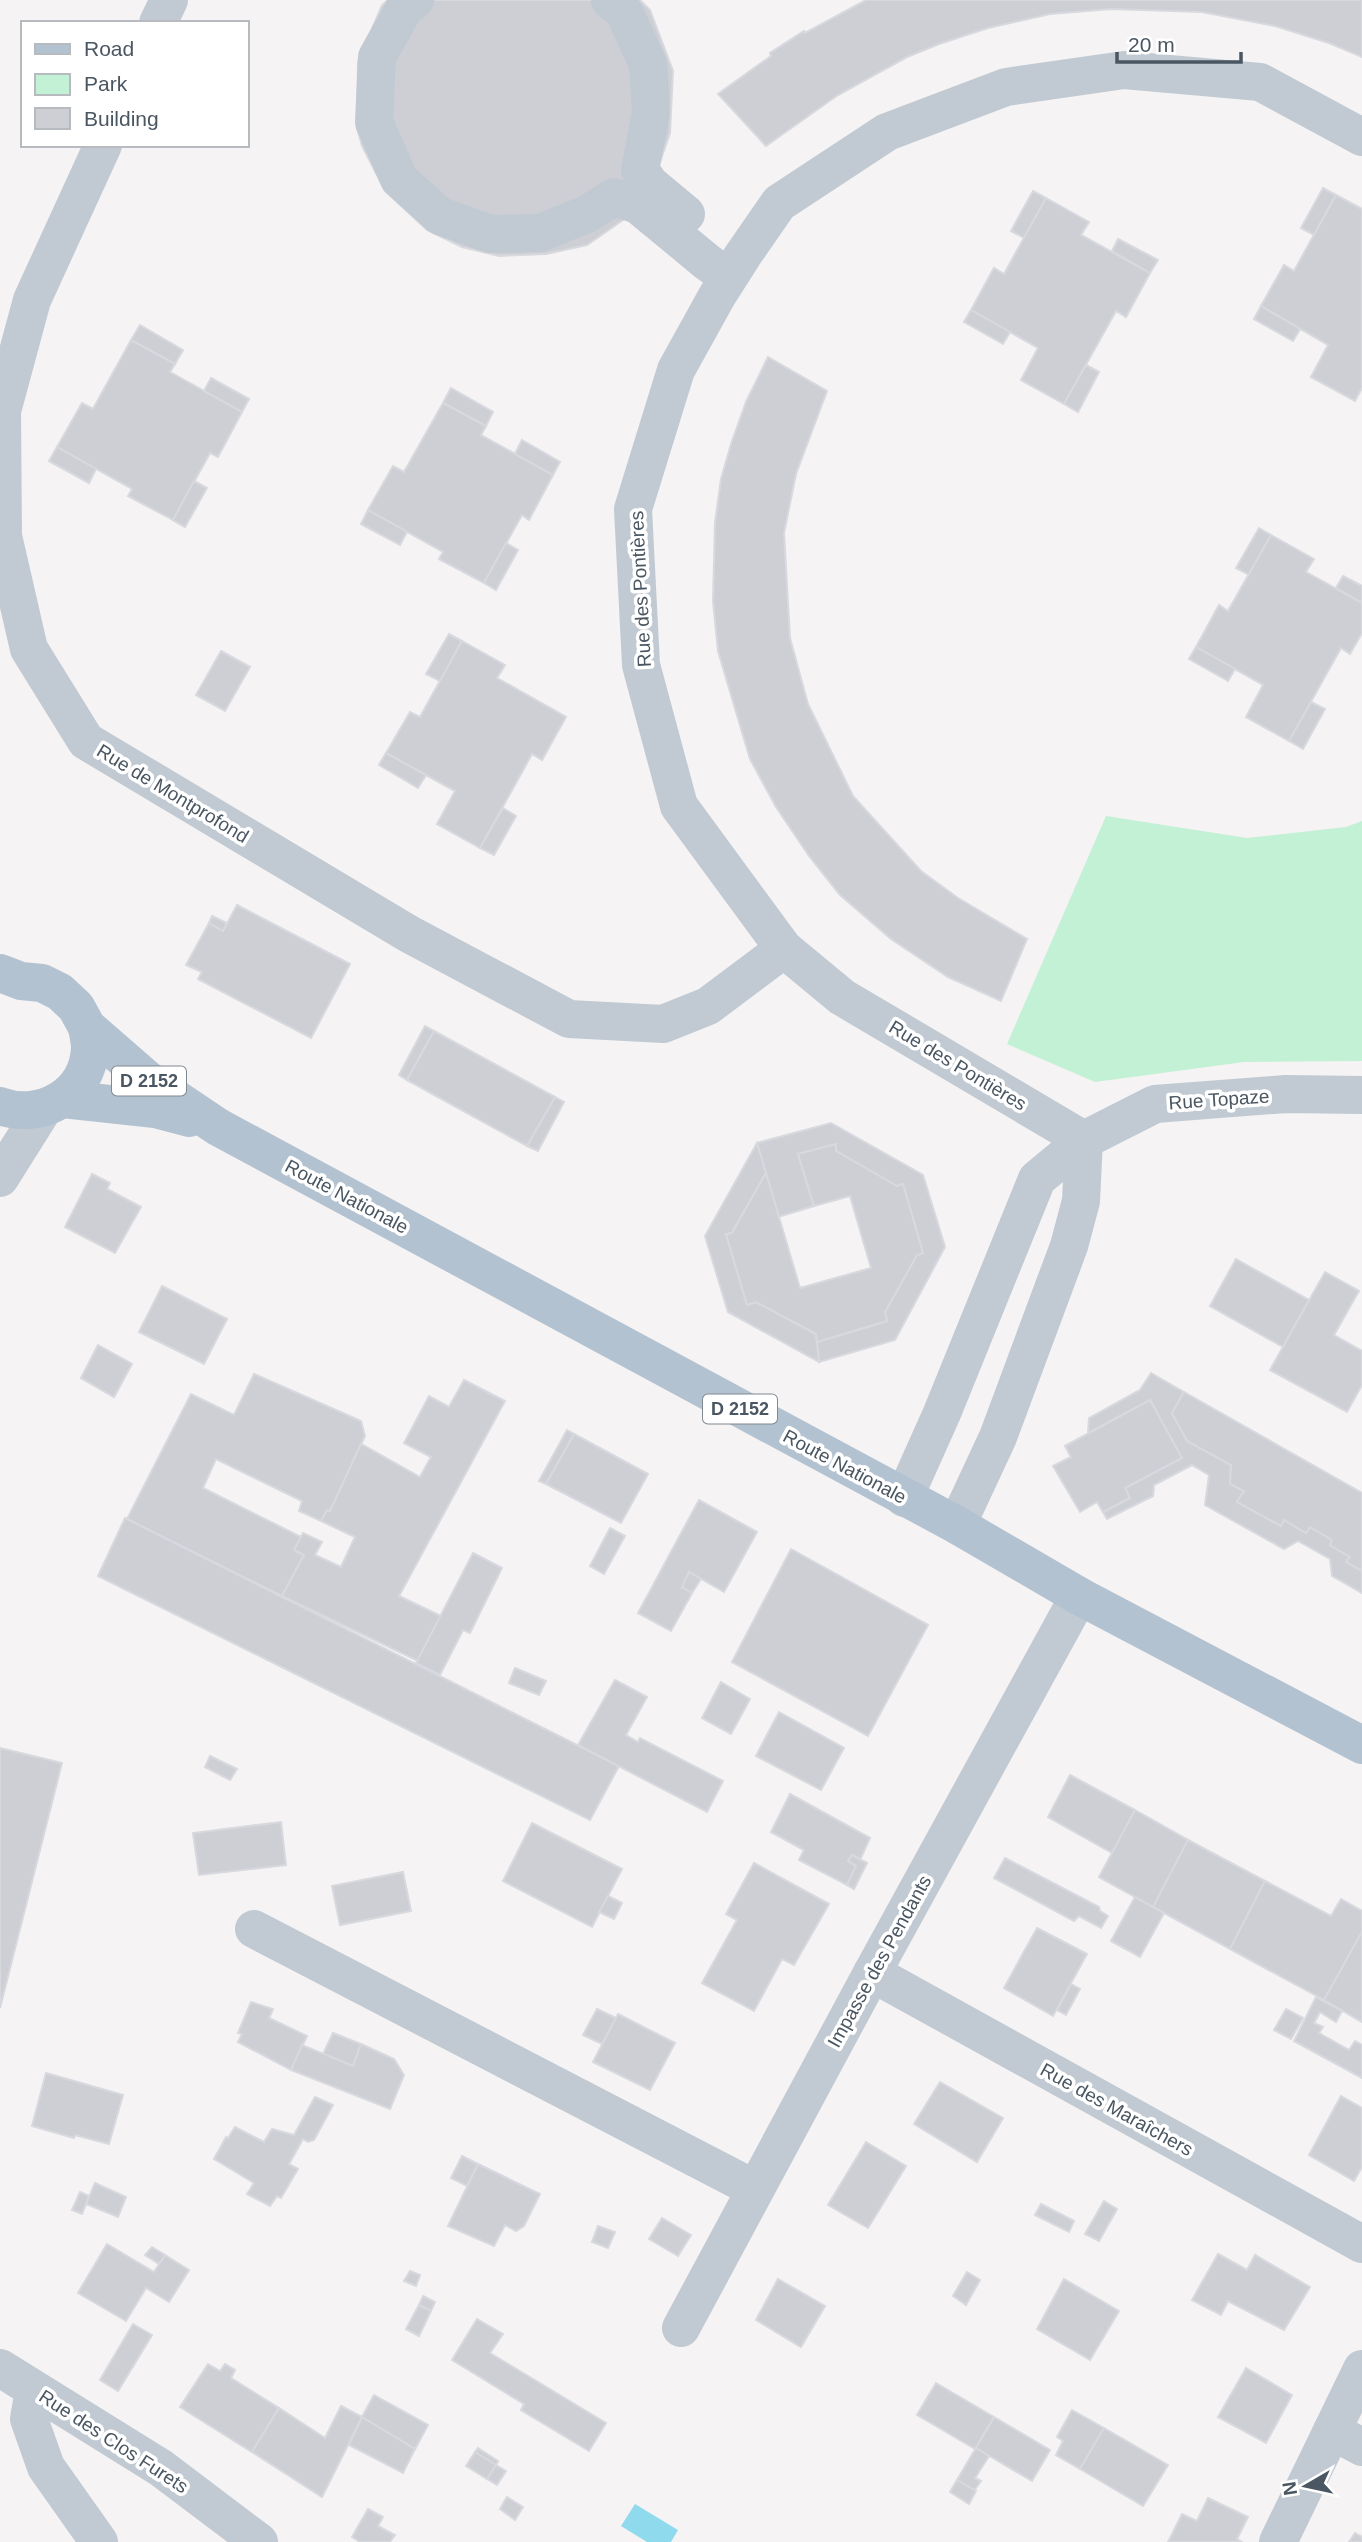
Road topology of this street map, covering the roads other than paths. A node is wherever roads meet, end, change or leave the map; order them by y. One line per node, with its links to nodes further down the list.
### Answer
1 (169, 0): 4 (street)
2 (415, 0): 7 (street)
3 (610, 0): 7 (street)
4 (159, 21)
5 (1362, 137): 7 (street, Rue des Pontières)
6 (102, 147): 8 (street, Rue de Montprofond)
7 (736, 266): 8 (street, Rue des Pontières)
8 (784, 949): 15 (street, Rue des Pontières)
9 (7, 980): 10 (main road, Route Nationale / D 2152)
10 (87, 1027): 12 (main road, D 2152); 14 (main road, Route Nationale / D 2152)
11 (1362, 1095): 15 (street, Rue Topaze)
12 (54, 1103): 13 (main road, Route Nationale / D 2152); 14 (main road, Route Nationale / D 2152); 16 (street)
13 (0, 1106)
14 (218, 1127): 17 (main road, Route Nationale / D 2152)
15 (1084, 1139): 17 (street, Rue Topaze); 18 (street)
16 (0, 1178)
17 (904, 1498): 18 (main road, Route Nationale / D 2152)
18 (957, 1525): 19 (main road, Route Nationale / D 2152)
19 (1079, 1596): 20 (main road, Route Nationale / D 2152); 22 (street, Impasse des Pendants)
20 (1362, 1745)
21 (254, 1929): 23 (street)
22 (872, 1973): 23 (street, Impasse des Pendants); 24 (street, Rue des Maraîchers)
23 (755, 2189): 25 (street, Impasse des Pendants)
24 (1362, 2244)
25 (681, 2328)
26 (0, 2368): 28 (street, Rue des Clos Furets)
27 (1362, 2369): 29 (street)
28 (34, 2390): 30 (street); 31 (street, Rue des Clos Furets)
29 (1347, 2439): 32 (street)
30 (99, 2542)
31 (259, 2542)
32 (1278, 2542)

